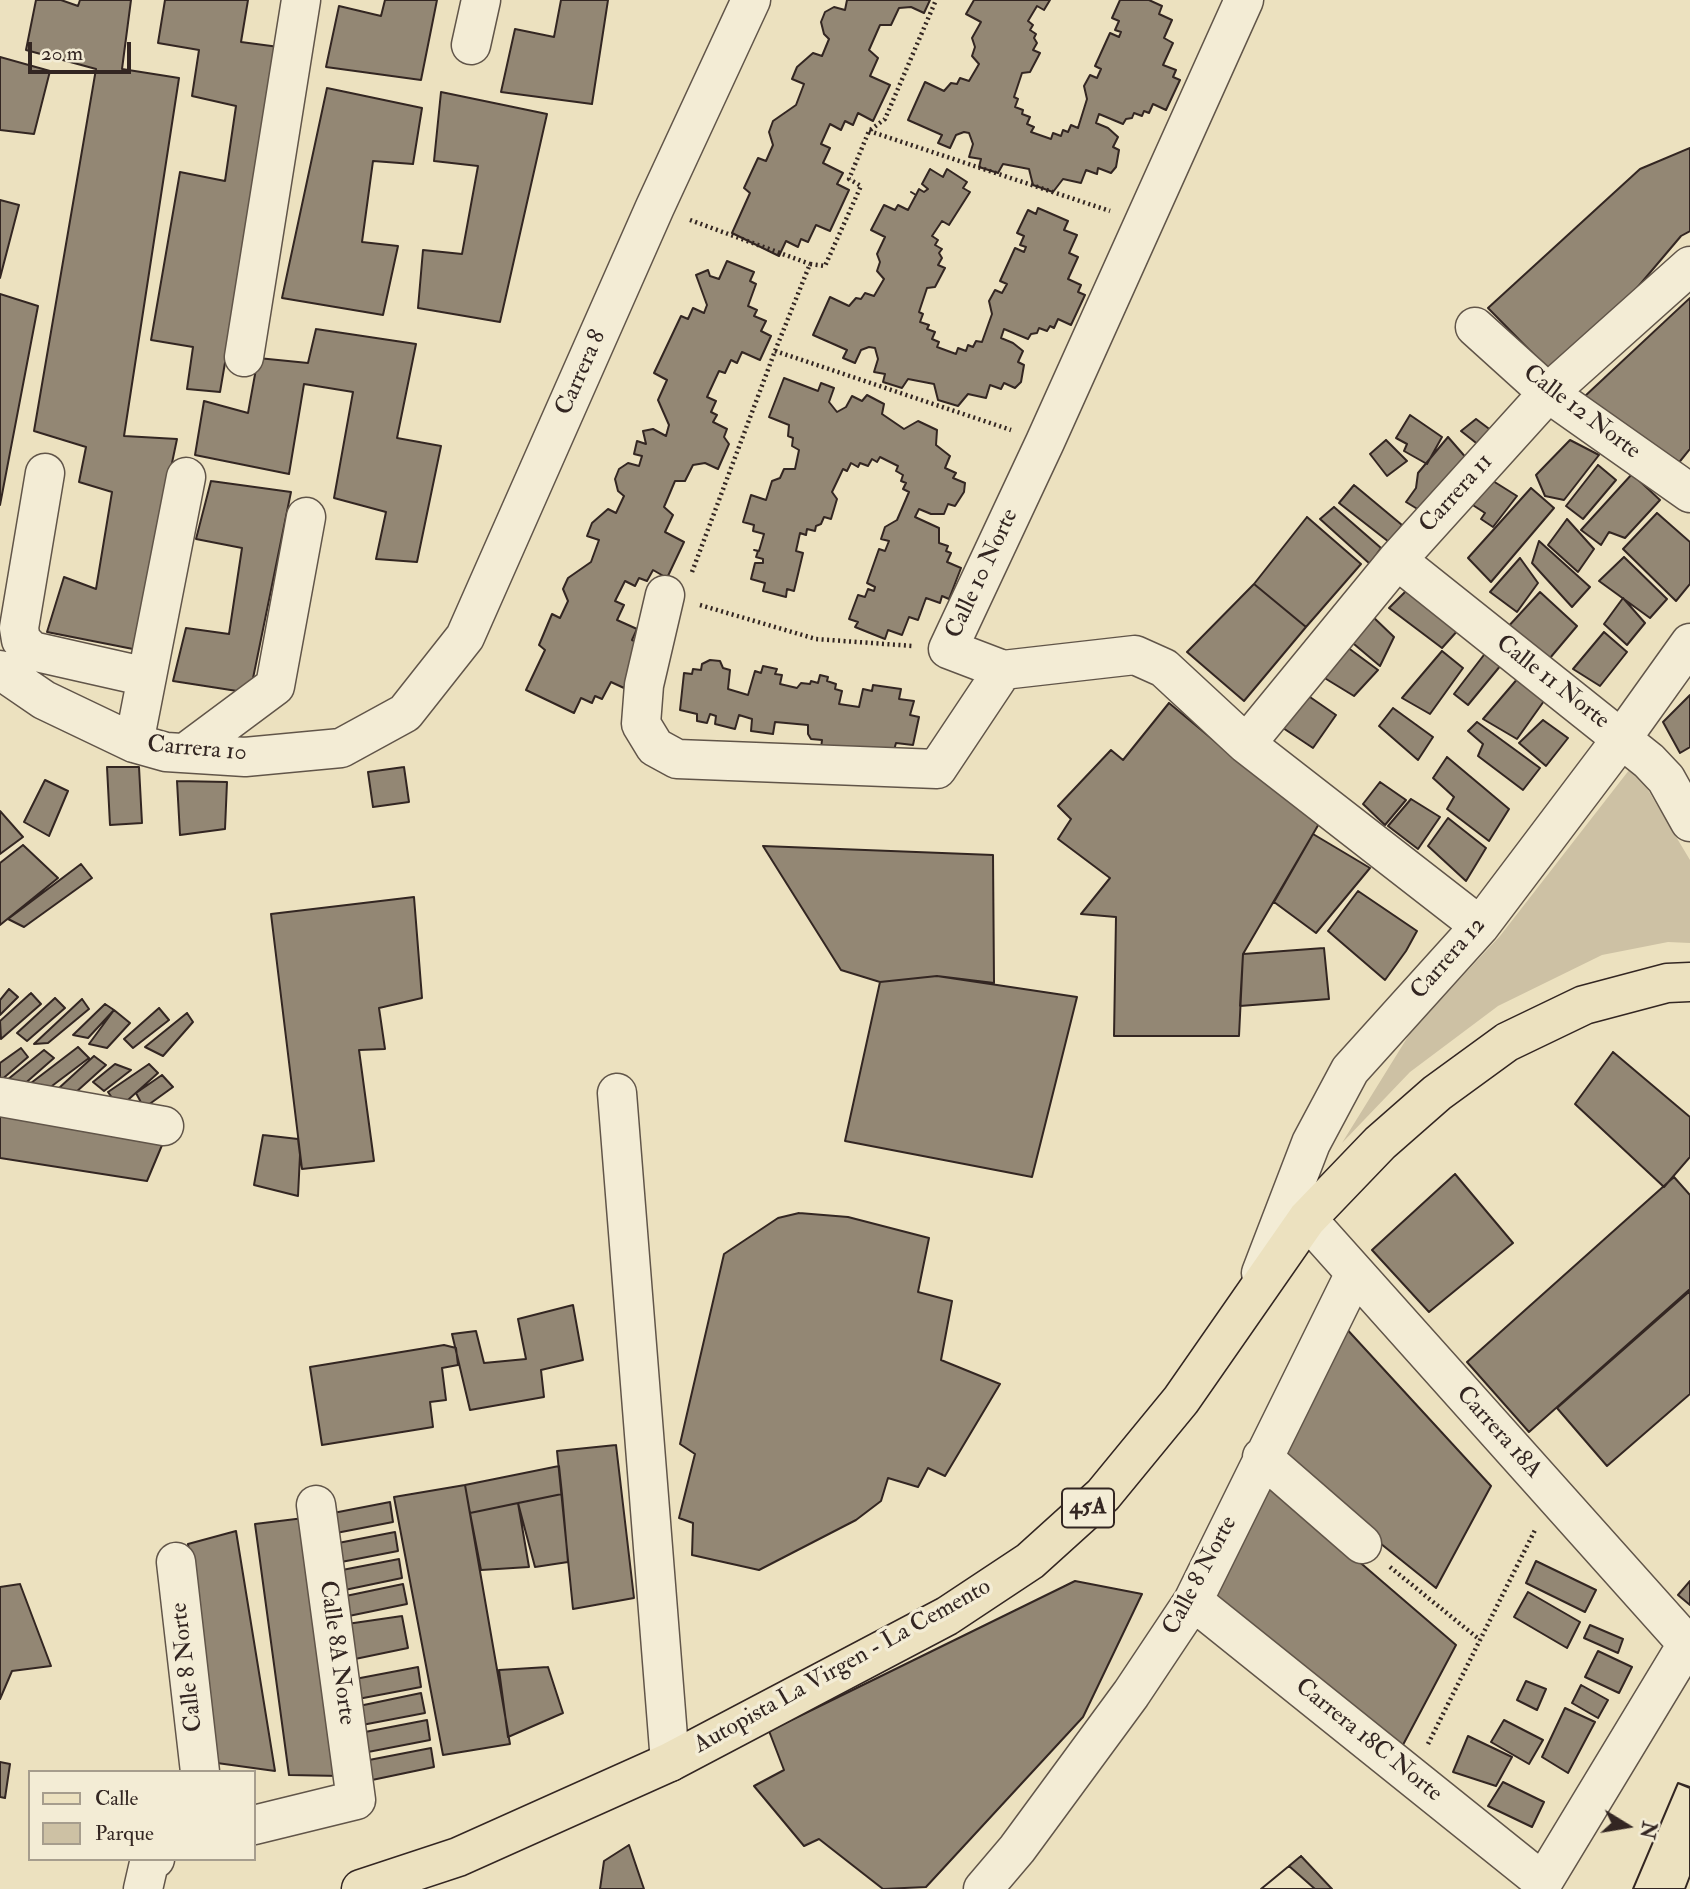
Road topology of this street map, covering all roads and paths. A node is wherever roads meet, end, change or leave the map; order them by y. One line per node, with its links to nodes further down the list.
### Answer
1 (300, 0): 14 (street)
2 (481, 0): 6 (street)
3 (936, 0): 7 (path)
4 (1244, 0): 9 (street, Calle 10 Norte)
5 (744, 7): 8 (street, Carrera 8)
6 (471, 45)
7 (869, 131): 9 (path); 10 (path)
8 (655, 207): 10 (path); 28 (street, Carrera 8)
9 (1144, 223): 16 (street, Calle 10 Norte)
10 (810, 264): 13 (path)
11 (1690, 266): 15 (street, Carrera 11)
12 (1475, 327): 15 (street, Calle 12 Norte)
13 (775, 351): 16 (path); 22 (path)
14 (244, 357)
15 (1548, 393): 19 (street, Calle 12 Norte); 21 (street, Carrera 11)
16 (1045, 442): 24 (street, Calle 10 Norte)
17 (45, 473): 27 (street)
18 (186, 477): 27 (street)
19 (1690, 493)
20 (306, 517): 32 (street)
21 (1397, 560): 29 (street, Calle 11 Norte); 31 (street, Carrera 11)
22 (665, 595): 24 (path); 26 (street)
23 (1690, 643): 29 (street, Carrera 12)
24 (948, 649): 26 (street, Calle 10 Norte)
25 (0, 670): 30 (street, Carrera 10)
26 (1003, 670): 31 (street, Calle 10 Norte)
27 (147, 677): 30 (street)
28 (404, 713): 32 (street, Carrera 10)
29 (1622, 738): 33 (street, Calle 11 Norte); 34 (street, Carrera 12)
30 (134, 743): 32 (street, Carrera 10)
31 (1246, 744): 34 (street, Calle 10 Norte)
32 (185, 753)
33 (1690, 822)
34 (1480, 926): 41 (street, Carrera 12)
35 (1690, 982): 39 (main road, Autopista La Virgen - La Cemento / 45A)
36 (617, 1093): 50 (street)
37 (0, 1097): 38 (street)
38 (164, 1126)
39 (1307, 1219): 40 (street, Carrera 18A); 41 (main road, Autopista La Virgen - La Cemento / 45A)
40 (1354, 1273): 42 (street, Calle 8 Norte); 43 (street, Carrera 18A)
41 (1252, 1298): 50 (main road, Autopista La Virgen - La Cemento / 45A)
42 (1262, 1457): 45 (street); 47 (street, Calle 8 Norte)
43 (1553, 1495): 48 (path); 49 (street, Carrera 18A)
44 (316, 1505): 53 (street, Calle 8A Norte)
45 (1362, 1544): 48 (path)
46 (176, 1562): 51 (street, Calle 8 Norte)
47 (1193, 1601): 52 (street, Carrera 18C Norte); 57 (street, Calle 8 Norte)
48 (1480, 1640): 52 (path)
49 (1689, 1645): 52 (street, Carrera 18C Norte)
50 (670, 1762): 56 (main road, Autopista La Virgen - La Cemento / 45A)
51 (200, 1770)
52 (1412, 1776)
53 (256, 1825)
54 (152, 1861): 55 (street)
55 (143, 1889)
56 (361, 1889)
57 (983, 1889)

